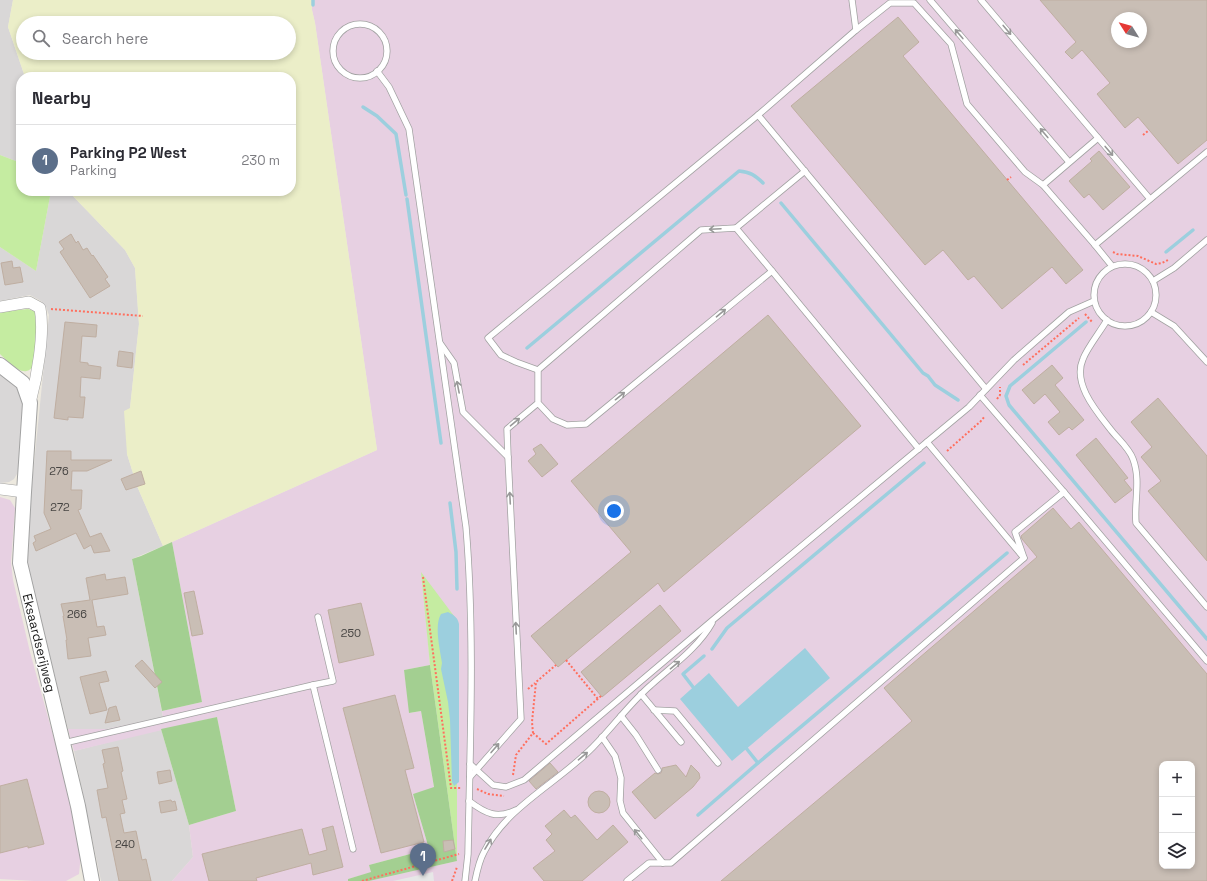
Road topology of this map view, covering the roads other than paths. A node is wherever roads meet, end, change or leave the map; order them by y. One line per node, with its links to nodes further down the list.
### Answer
1 (852, 0): 4 (lane)
2 (930, 0): 9 (lane, one-way to 2)
3 (981, 0): 7 (lane, one-way to 7)
4 (856, 30): 6 (lane); 11 (lane)
5 (377, 72): 5 (lane); 23 (lane)
6 (758, 115): 10 (lane); 26 (lane)
7 (1098, 138): 9 (lane); 12 (lane, one-way to 12)
8 (1207, 152): 12 (lane)
9 (1069, 162): 11 (lane)
10 (805, 171): 13 (lane); 27 (lane)
11 (1043, 185): 15 (lane)
12 (1150, 199): 15 (lane)
13 (736, 228): 17 (lane); 26 (lane, one-way to 26)
14 (1207, 240): 18 (lane)
15 (1095, 245): 16 (lane)
16 (1112, 266): 18 (lane); 19 (lane)
17 (772, 271): 30 (lane, one-way to 17); 32 (lane)
18 (1153, 281): 21 (lane)
19 (1094, 301): 22 (lane); 27 (lane)
20 (0, 307): 29 (street, Eksaardserijweg)
21 (1151, 312): 22 (lane); 24 (lane)
22 (1107, 320): 38 (lane)
23 (439, 342): 33 (lane, one-way to 23); 50 (lane)
24 (1207, 362)
25 (0, 365): 29 (street, Eksaardserijweg)
26 (538, 370): 30 (lane)
27 (986, 388): 28 (lane)
28 (980, 395): 31 (lane); 36 (lane)
29 (30, 403): 35 (street, Eksaardserijweg)
30 (538, 403): 33 (lane, one-way to 30)
31 (927, 442): 32 (lane); 37 (lane)
32 (919, 449): 40 (lane)
33 (508, 457): 51 (lane, one-way to 33)
34 (0, 489): 35 (street)
35 (24, 492): 48 (street, Eksaardserijweg)
36 (1064, 492): 37 (lane); 41 (lane)
37 (1024, 558): 57 (lane)
38 (1207, 607)
39 (318, 617): 42 (lane)
40 (714, 619): 43 (lane, one-way to 40); 51 (lane)
41 (1207, 661)
42 (313, 685): 48 (lane); 56 (lane)
43 (641, 694): 44 (lane); 45 (lane)
44 (654, 710): 47 (lane); 49 (lane)
45 (621, 716): 46 (lane); 52 (lane)
46 (602, 737): 55 (lane, one-way to 46); 57 (lane, one-way to 46)
47 (681, 742)
48 (63, 743): 58 (street, Eksaardserijweg)
49 (718, 763)
50 (470, 764): 51 (lane); 53 (lane)
51 (476, 770): 53 (lane)
52 (658, 770)
53 (470, 777): 54 (lane)
54 (469, 801): 55 (lane); 59 (lane)
55 (522, 807): 60 (lane, one-way to 55)
56 (353, 849)
57 (663, 863): 61 (lane)
58 (92, 881)
59 (464, 881)
60 (476, 881)
61 (627, 881)

